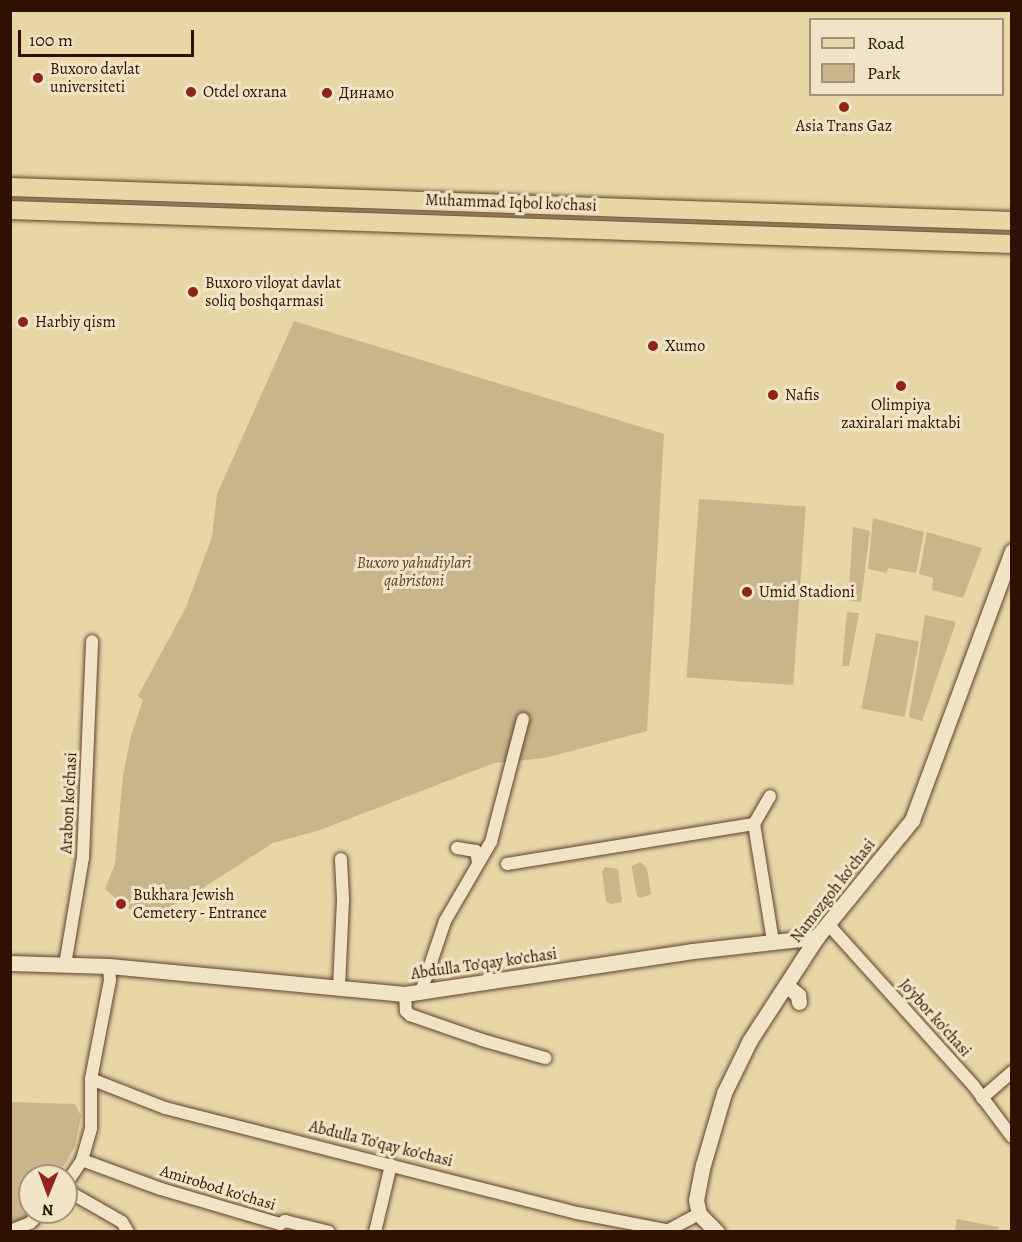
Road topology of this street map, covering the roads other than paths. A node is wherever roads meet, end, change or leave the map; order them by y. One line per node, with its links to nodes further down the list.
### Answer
1 (10, 187): 3 (main road, Muhammad Iqbol ko'chasi)
2 (10, 210): 4 (main road, Muhammad Iqbol ko'chasi)
3 (1011, 221)
4 (1011, 244)
5 (1011, 550): 14 (street, Namozgoh ko'chasi)
6 (92, 641): 18 (street, Arabon ko'chasi)
7 (523, 719): 12 (street)
8 (770, 796): 9 (street)
9 (754, 824): 13 (street); 16 (street)
10 (457, 848): 12 (street)
11 (341, 860): 21 (street)
12 (478, 862): 22 (street)
13 (507, 864)
14 (828, 924): 15 (street, Namozgoh ko'chasi); 28 (street, Jo'ybor ko'chasi)
15 (817, 937): 16 (street, Abdulla To’qay ko’chasi); 20 (street, Namozgoh ko'chasi)
16 (773, 941): 22 (street, Abdulla To’qay ko’chasi)
17 (10, 963): 18 (street, Abdulla To’qay ko’chasi)
18 (65, 965): 19 (street, Abdulla To’qay ko’chasi)
19 (109, 966): 21 (street, Abdulla To’qay ko’chasi); 27 (street)
20 (786, 985): 24 (street); 34 (street, Namozgoh ko'chasi)
21 (339, 988): 23 (street, Abdulla To’qay ko’chasi)
22 (421, 992): 23 (street, Abdulla To’qay ko’chasi)
23 (405, 994): 25 (street)
24 (799, 1002)
25 (545, 1058)
26 (1011, 1072): 28 (street)
27 (91, 1079): 30 (street); 31 (street, Abdulla To'qay ko'chasi)
28 (982, 1098): 29 (street, Jo'ybor ko'chasi)
29 (1011, 1137)
30 (82, 1160): 32 (street); 35 (street, Amirobod ko'chasi)
31 (391, 1165): 38 (street, Abdulla To'qay ko'chasi); 41 (street)
32 (78, 1166)
33 (78, 1197): 39 (street)
34 (699, 1214): 38 (street); 42 (street)
35 (279, 1228): 40 (street, Amirobod ko'chasi)
36 (26, 1229): 37 (street)
37 (10, 1231)
38 (666, 1231)
39 (128, 1232)
40 (329, 1232)
41 (375, 1232)
42 (717, 1232)

